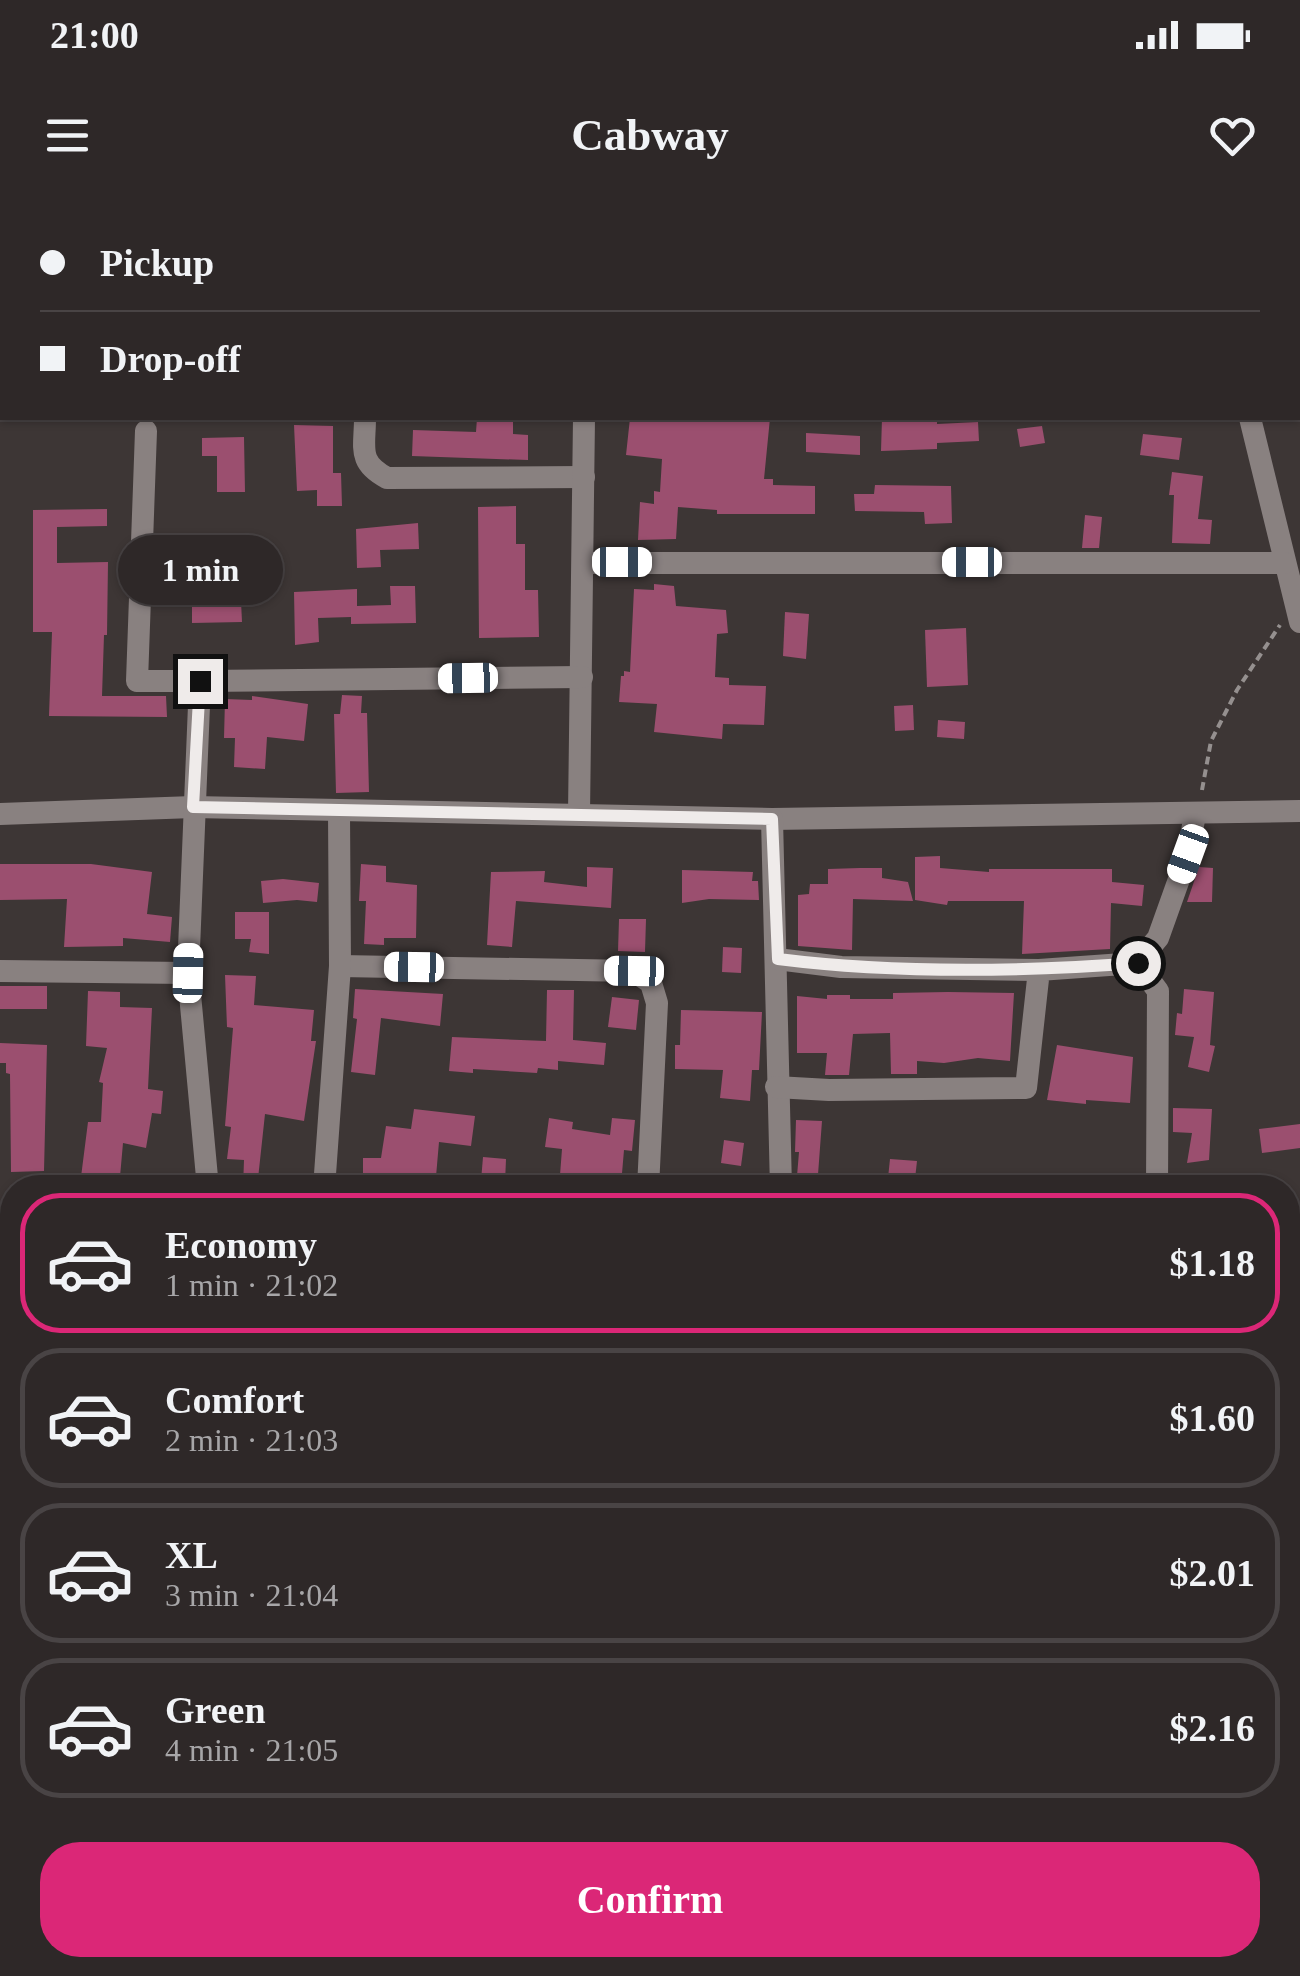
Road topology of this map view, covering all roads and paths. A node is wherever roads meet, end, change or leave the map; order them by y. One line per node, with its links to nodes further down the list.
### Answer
1 (365, 420): 5 (street)
2 (584, 420): 5 (street)
3 (1250, 420): 6 (street)
4 (146, 431): 10 (street)
5 (584, 478): 7 (street)
6 (1284, 562): 7 (street); 8 (street)
7 (583, 563): 9 (street)
8 (1297, 612): 16 (path)
9 (582, 677): 10 (street); 15 (street)
10 (200, 681): 11 (street)
11 (193, 807): 13 (street); 14 (street); 23 (street)
12 (1300, 811): 16 (street)
13 (340, 812): 15 (street); 20 (street)
14 (0, 814)
15 (579, 814): 17 (street)
16 (1195, 814): 17 (street); 19 (street)
17 (772, 819): 18 (street)
18 (778, 959): 21 (street); 24 (street)
19 (1138, 963): 21 (street); 29 (street)
20 (340, 966): 26 (street); 27 (street)
21 (1039, 970): 24 (street)
22 (0, 971): 23 (street)
23 (188, 973): 25 (street)
24 (776, 1087): 28 (street)
25 (207, 1175)
26 (325, 1175)
27 (649, 1175)
28 (780, 1175)
29 (1157, 1175)

